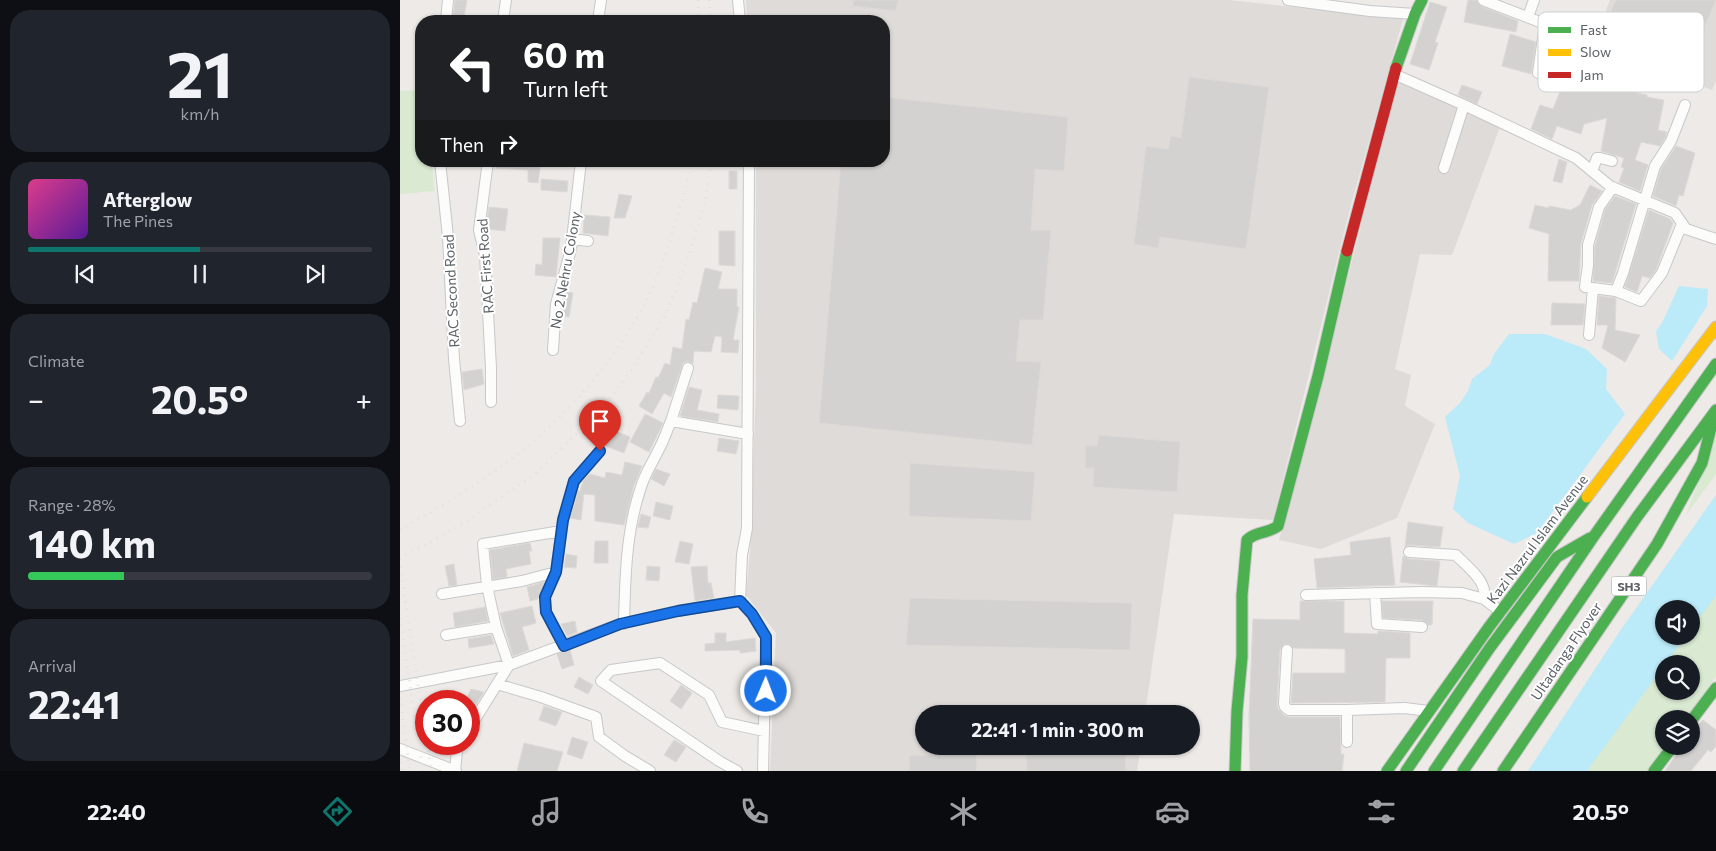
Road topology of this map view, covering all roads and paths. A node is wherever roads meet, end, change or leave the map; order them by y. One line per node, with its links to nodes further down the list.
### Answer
1 (448, 0): 11 (street)
2 (506, 0): 12 (street)
3 (601, 0): 13 (street)
4 (738, 0): 14 (street)
5 (1288, 0): 9 (street)
6 (1422, 0): 10 (main road)
7 (1484, 0): 15 (street)
8 (1534, 0): 15 (street)
9 (1323, 2): 10 (street)
10 (1415, 14): 17 (main road)
11 (447, 15)
12 (504, 15)
13 (599, 15)
14 (739, 15)
15 (1528, 17): 16 (street)
16 (1538, 21)
17 (1394, 74): 18 (street); 82 (main road)
18 (1464, 105): 25 (street); 26 (street)
19 (1685, 105): 28 (street)
20 (1612, 161): 26 (street)
21 (441, 167): 43 (street, RAC Second Road)
22 (487, 167): 40 (street, RAC First Road)
23 (580, 167): 30 (street, No 2 Nehru Colony)
24 (749, 167): 44 (street)
25 (1444, 168)
26 (1592, 171): 27 (street)
27 (1613, 187): 28 (street); 33 (street)
28 (1644, 201): 29 (street); 34 (street)
29 (1682, 224): 31 (street); 34 (street)
30 (572, 239): 32 (street); 37 (street, No 2 Nehru Colony)
31 (1716, 239)
32 (588, 241)
33 (1593, 288): 34 (street); 36 (street)
34 (1616, 291)
35 (1715, 330): 58 (main road, Kazi Nazrul Islam Avenue)
36 (1589, 335)
37 (553, 350)
38 (1716, 364): 49 (main road)
39 (688, 368): 42 (street)
40 (491, 402)
41 (1716, 410): 47 (main road, Ultadanga Flyover / SH3); 86 (main road)
42 (671, 420): 44 (street); 59 (street)
43 (460, 421)
44 (748, 434): 57 (street)
45 (1716, 442): 47 (main road)
46 (600, 451): 48 (street)
47 (1702, 463): 87 (main road, Ultadanga Flyover / SH3)
48 (561, 532): 51 (street); 52 (street)
49 (1594, 536): 84 (main road); 85 (main road)
50 (1409, 552): 56 (street)
51 (556, 572): 52 (street); 63 (street)
52 (487, 586): 54 (street); 60 (street)
53 (1375, 593): 55 (street); 56 (street); 61 (street)
54 (442, 594)
55 (1306, 596)
56 (1484, 599): 58 (street)
57 (740, 601): 59 (street); 73 (street)
58 (1501, 612): 71 (main road, Kazi Nazrul Islam Avenue)
59 (624, 624): 63 (street)
60 (496, 626): 62 (street); 65 (street)
61 (1422, 627)
62 (446, 635)
63 (564, 646): 65 (street)
64 (1287, 650): 69 (street)
65 (509, 665): 66 (street); 67 (street)
66 (497, 684): 72 (street); 79 (street)
67 (400, 686)
68 (1716, 688): 70 (main road)
69 (1347, 710): 71 (street); 74 (street)
70 (1700, 710)
71 (1428, 711): 83 (main road, Kazi Nazrul Islam Avenue)
72 (480, 712)
73 (764, 731): 80 (street); 81 (street)
74 (1347, 742)
75 (400, 750): 78 (street)
76 (457, 755): 78 (street)
77 (1666, 755): 88 (main road)
78 (456, 771)
79 (650, 771)
80 (737, 771)
81 (762, 771)
82 (1235, 771)
83 (1387, 771)
84 (1406, 771)
85 (1434, 771)
86 (1463, 771)
87 (1503, 771)
88 (1654, 771)

